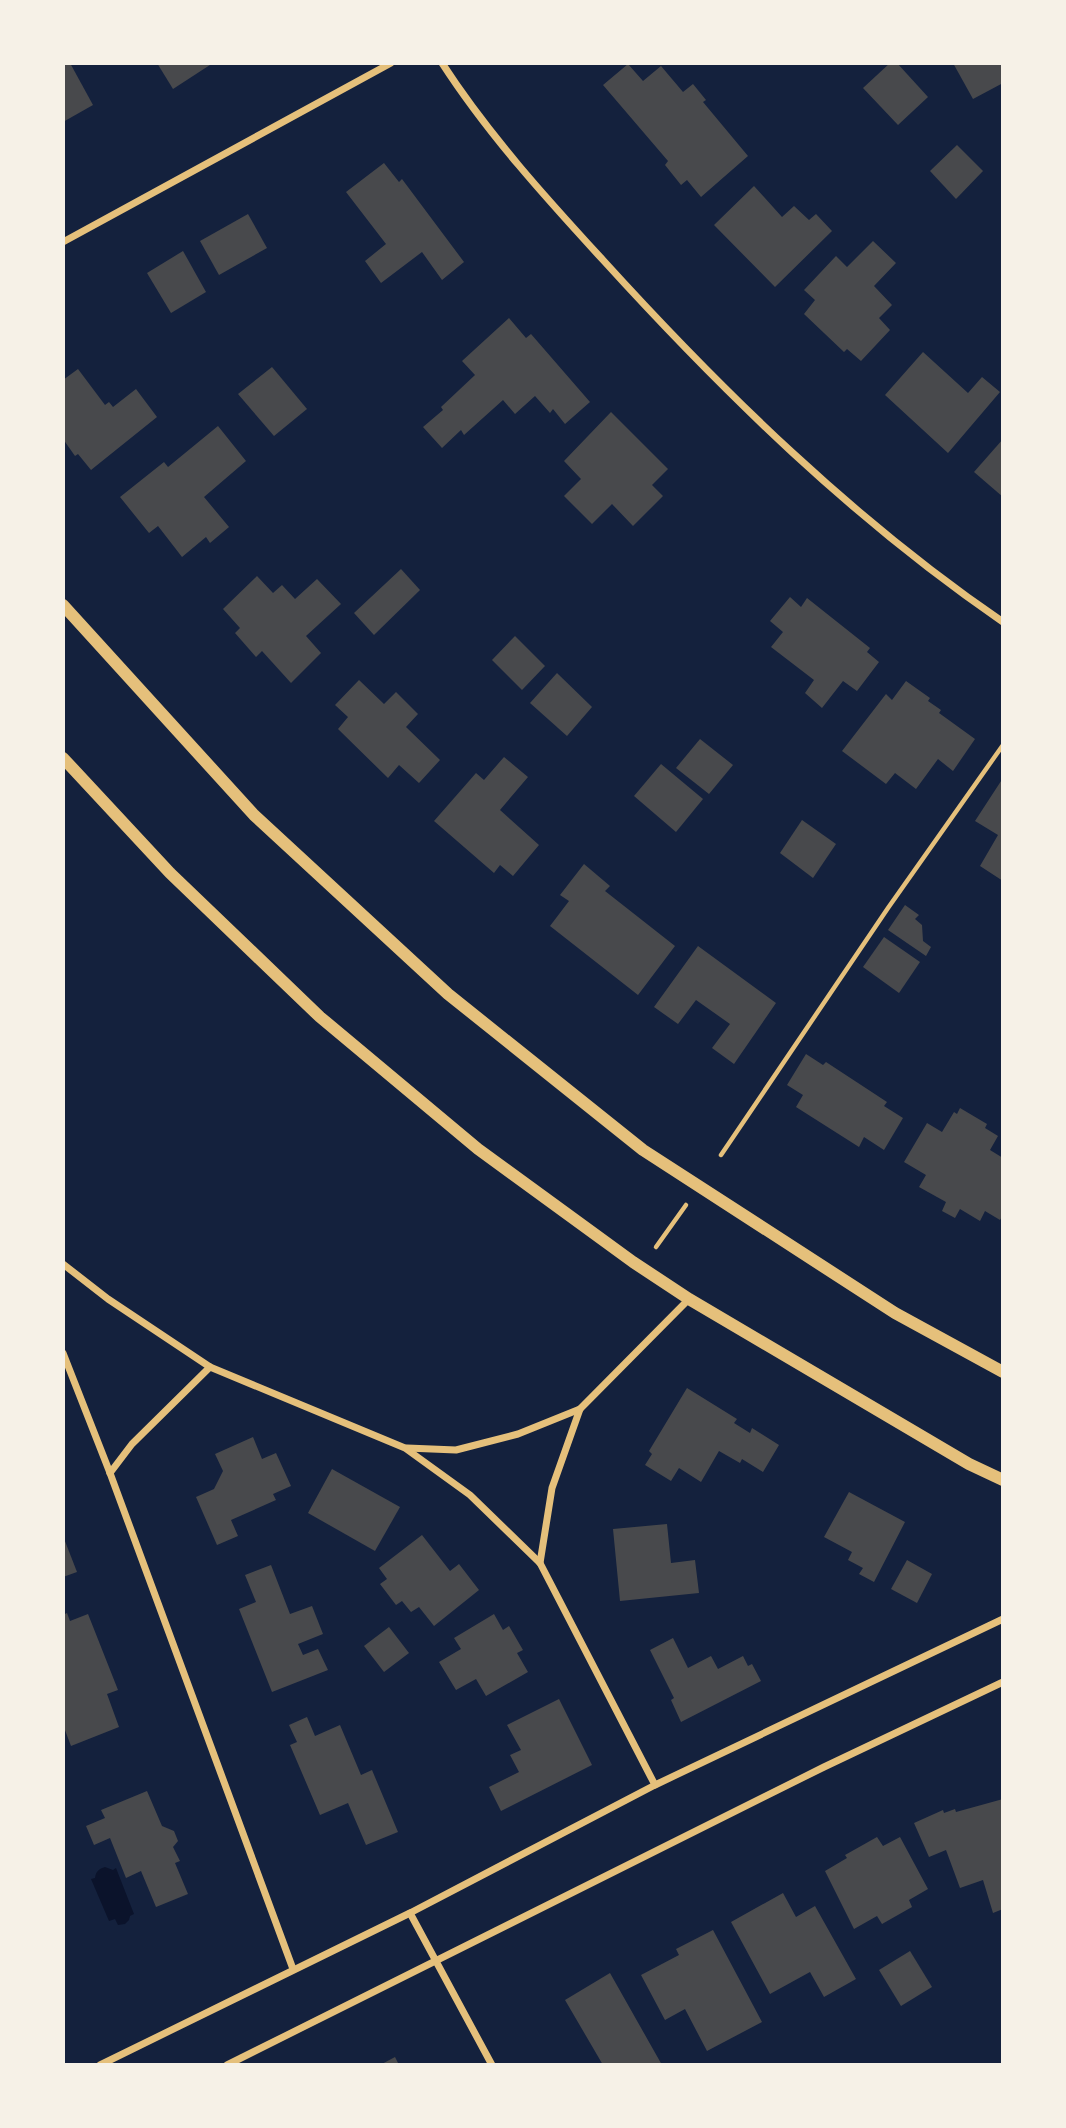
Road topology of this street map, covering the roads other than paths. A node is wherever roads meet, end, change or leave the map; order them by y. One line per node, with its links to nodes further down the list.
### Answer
1 (391, 63): 3 (street)
2 (442, 63): 5 (street)
3 (63, 243)
4 (63, 604): 11 (street)
5 (1003, 622)
6 (63, 758): 8 (street)
7 (63, 1264): 10 (street)
8 (689, 1299): 12 (street); 15 (street)
9 (63, 1353): 14 (street)
10 (210, 1367): 13 (street); 14 (street)
11 (1003, 1372)
12 (580, 1409): 13 (street); 16 (street)
13 (405, 1448): 16 (street)
14 (110, 1473): 22 (street)
15 (1003, 1480)
16 (540, 1563): 19 (street)
17 (1003, 1619): 19 (street)
18 (1003, 1682): 21 (street)
19 (655, 1785): 20 (street)
20 (410, 1913): 21 (street); 22 (street)
21 (436, 1962): 24 (street); 25 (street)
22 (293, 1969): 23 (street)
23 (100, 2065)
24 (227, 2065)
25 (492, 2065)

